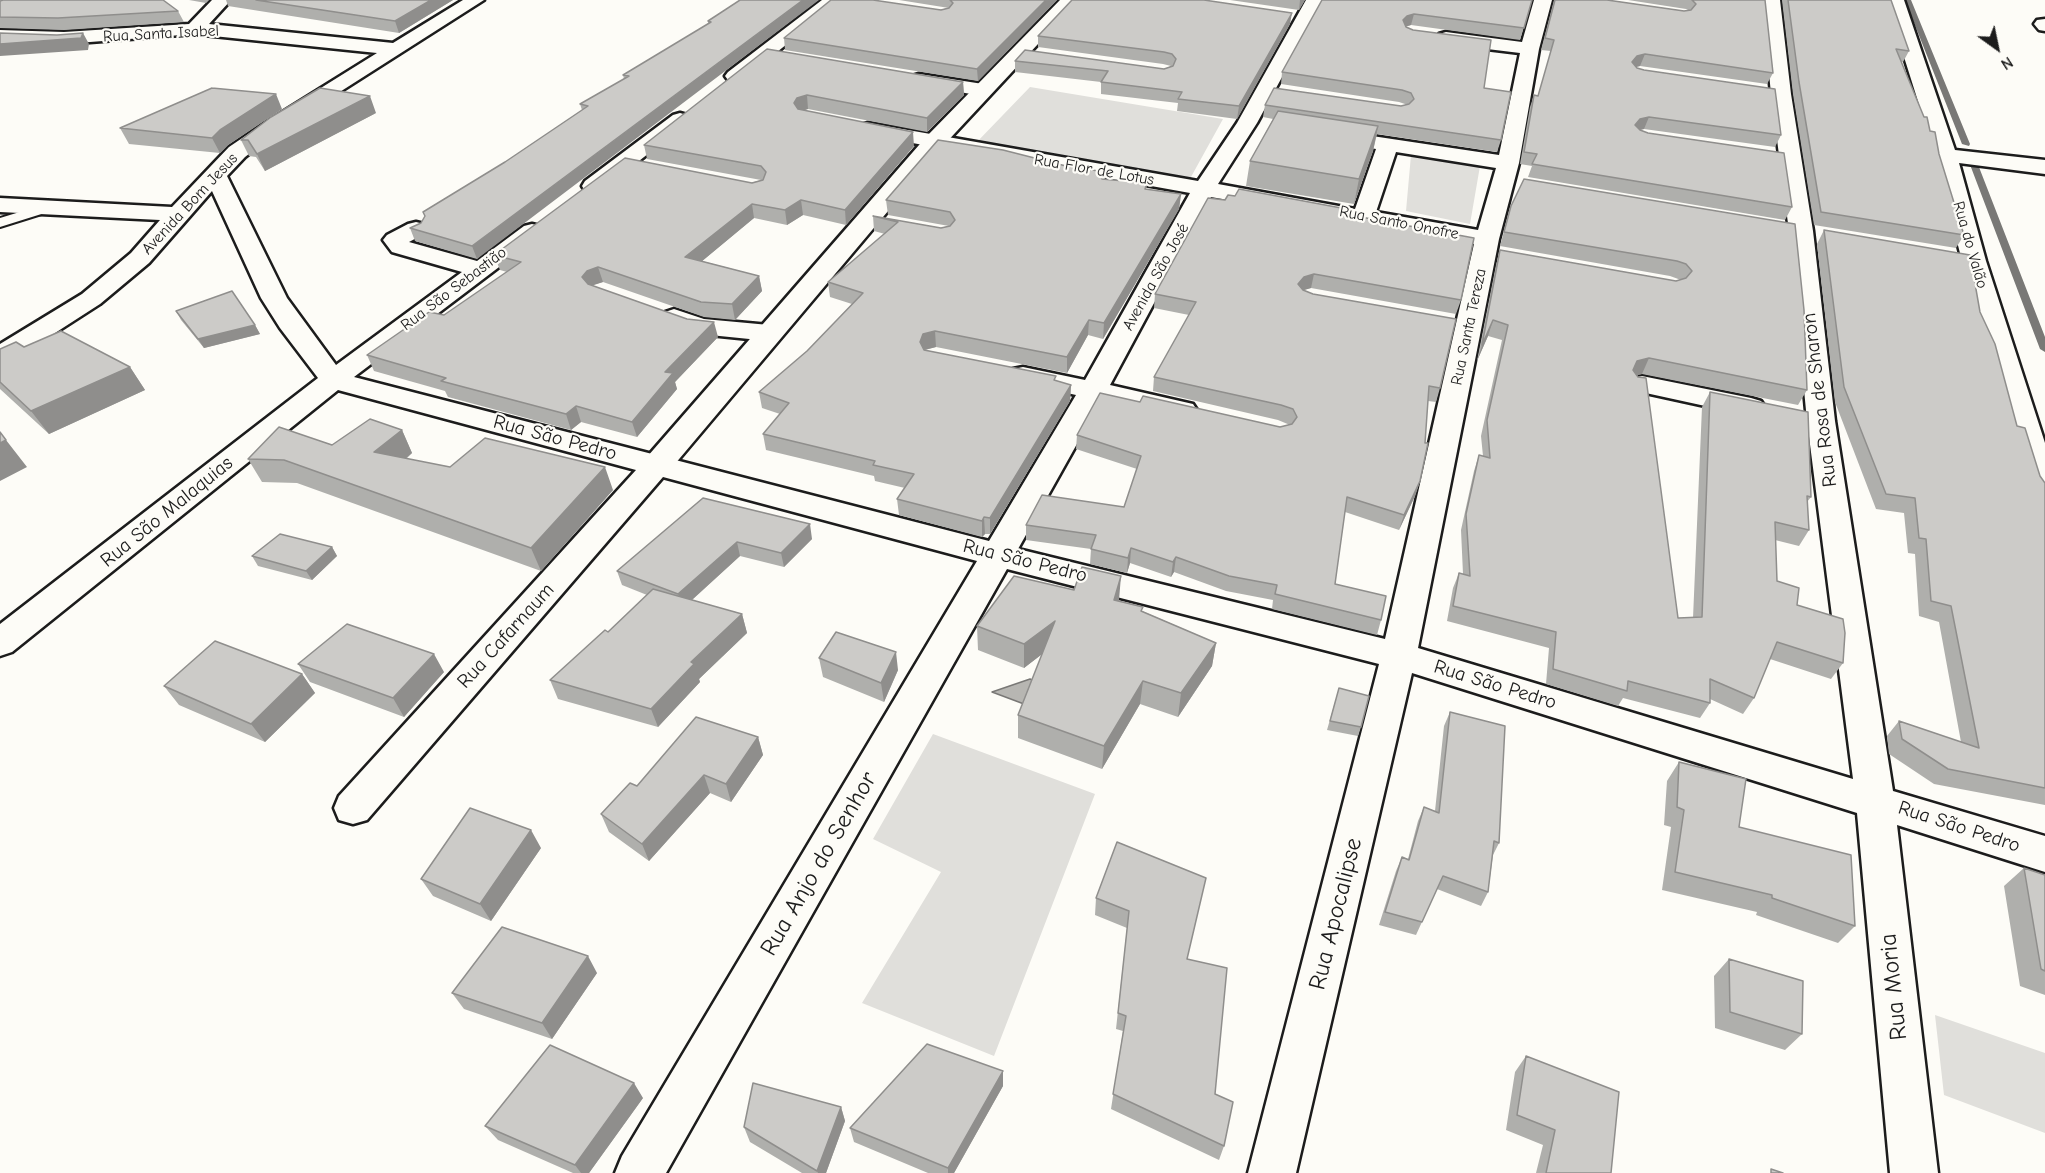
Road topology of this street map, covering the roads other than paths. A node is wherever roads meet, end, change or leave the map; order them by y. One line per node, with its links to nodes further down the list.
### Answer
1 (475, 0): 12 (street, Avenida Bom Jesus)
2 (832, 0): 14 (street)
3 (1070, 0): 18 (street)
4 (1544, 0): 13 (street, Rua Santa Tereza)
5 (1771, 0): 47 (street, Rua Rosa de Sharon)
6 (1895, 0): 24 (street, Rua do Valão)
7 (211, 3): 9 (street)
8 (1301, 11): 28 (street, Avenida São José)
9 (194, 29): 11 (street, Rua Santa Isabel); 12 (street, Rua Santa Isabel)
10 (1423, 34): 13 (street)
11 (0, 36)
12 (393, 49): 26 (street, Avenida Bom Jesus)
13 (1530, 50): 27 (street, Rua Santa Tereza)
14 (764, 54): 15 (street); 17 (street)
15 (787, 58)
16 (902, 77): 18 (street)
17 (718, 90)
18 (983, 90): 22 (street)
19 (699, 105): 29 (street)
20 (853, 126): 22 (street, Rua Flor de Lotus)
21 (1317, 133): 23 (street)
22 (934, 142): 28 (street, Rua Flor de Lotus); 40 (street)
23 (1388, 144): 27 (street); 33 (street)
24 (1946, 155): 25 (street); 49 (street, Rua do Valão)
25 (2045, 167)
26 (215, 174): 32 (street, Avenida Bom Jesus); 43 (street)
27 (1512, 177): 37 (street, Rua Santa Tereza)
28 (1204, 189): 33 (street, Rua Santo Onofre); 45 (street, Avenida São José)
29 (576, 198)
30 (0, 206): 31 (street)
31 (46, 208): 32 (street); 35 (lane)
32 (178, 214): 41 (street, Avenida Bom Jesus)
33 (1364, 215): 37 (street, Rua Santo Onofre)
34 (547, 219): 38 (street, Rua São Sebastião)
35 (0, 223)
36 (416, 229): 38 (street)
37 (1493, 250): 52 (street, Rua Santa Tereza)
38 (480, 269): 43 (street, Rua São Sebastião)
39 (656, 311): 40 (street)
40 (769, 333): 48 (street)
41 (0, 356)
42 (1004, 371): 45 (street)
43 (333, 380): 48 (street, Rua São Pedro); 51 (street, Rua São Malaquias)
44 (1642, 384): 47 (street)
45 (1094, 389): 46 (street); 50 (street, Avenida São José)
46 (1209, 415)
47 (1798, 416): 53 (street, Rua Rosa de Sharon)
48 (658, 464): 50 (street, Rua São Pedro); 54 (street, Rua Cafarnaum)
49 (2045, 490)
50 (998, 555): 52 (street, Rua São Pedro); 56 (street, Rua Anjo do Senhor)
51 (0, 643)
52 (1399, 656): 53 (street, Rua São Pedro); 57 (street, Rua Apocalipse)
53 (1875, 800): 55 (street, Rua São Pedro); 58 (street, Rua Moria)
54 (353, 808)
55 (2045, 854)
56 (639, 1173)
57 (1272, 1173)
58 (1914, 1173)

